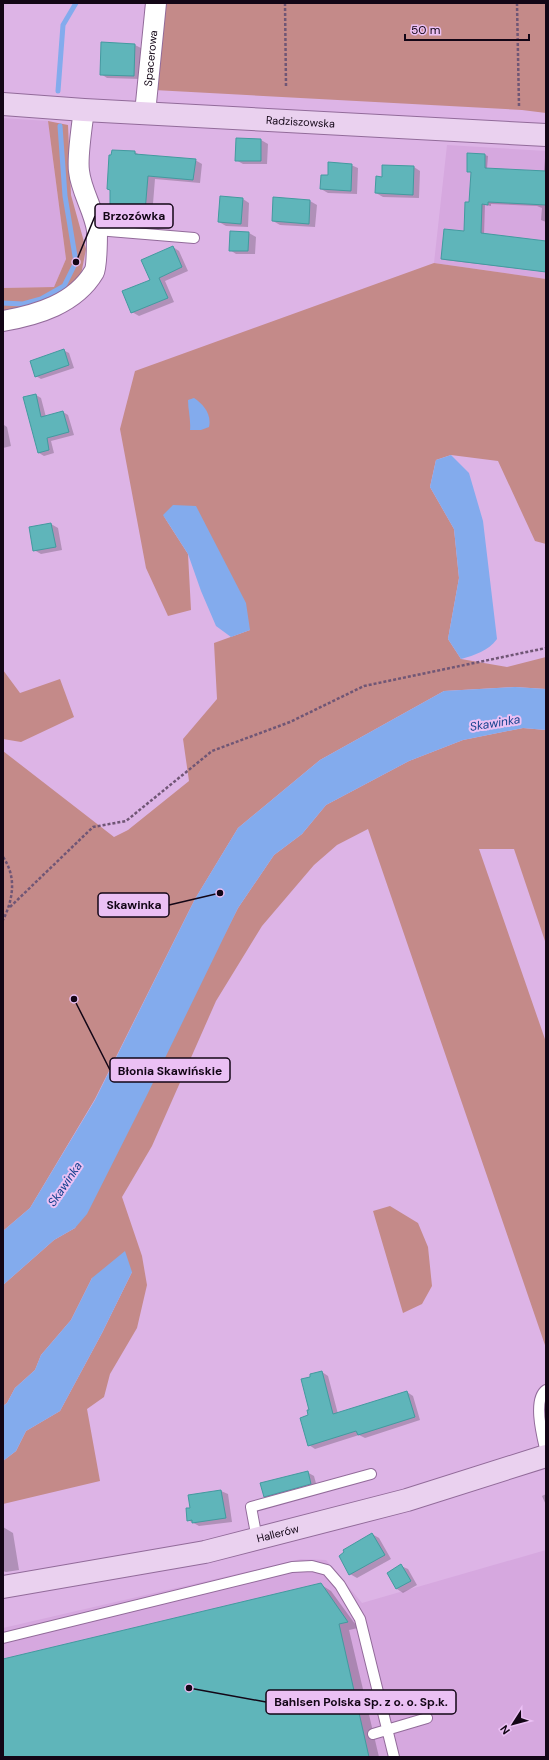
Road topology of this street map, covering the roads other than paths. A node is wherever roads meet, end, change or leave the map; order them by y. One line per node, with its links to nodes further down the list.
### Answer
1 (156, 3): 4 (street, Spacerowa)
2 (3, 104): 3 (street, Radziszowska)
3 (84, 110): 4 (street, Radziszowska); 6 (street)
4 (145, 113): 5 (street, Radziszowska)
5 (546, 135)
6 (97, 230): 7 (lane); 8 (street)
7 (194, 238)
8 (3, 321)
9 (546, 1390): 10 (lane, Hallerów)
10 (546, 1455): 12 (street, Hallerów)
11 (371, 1474): 12 (lane)
12 (257, 1539): 13 (street, Hallerów)
13 (3, 1587)
14 (3, 1638): 16 (lane)
15 (427, 1718): 16 (lane)
16 (388, 1730): 17 (lane); 18 (lane)
17 (373, 1734)
18 (394, 1757)

